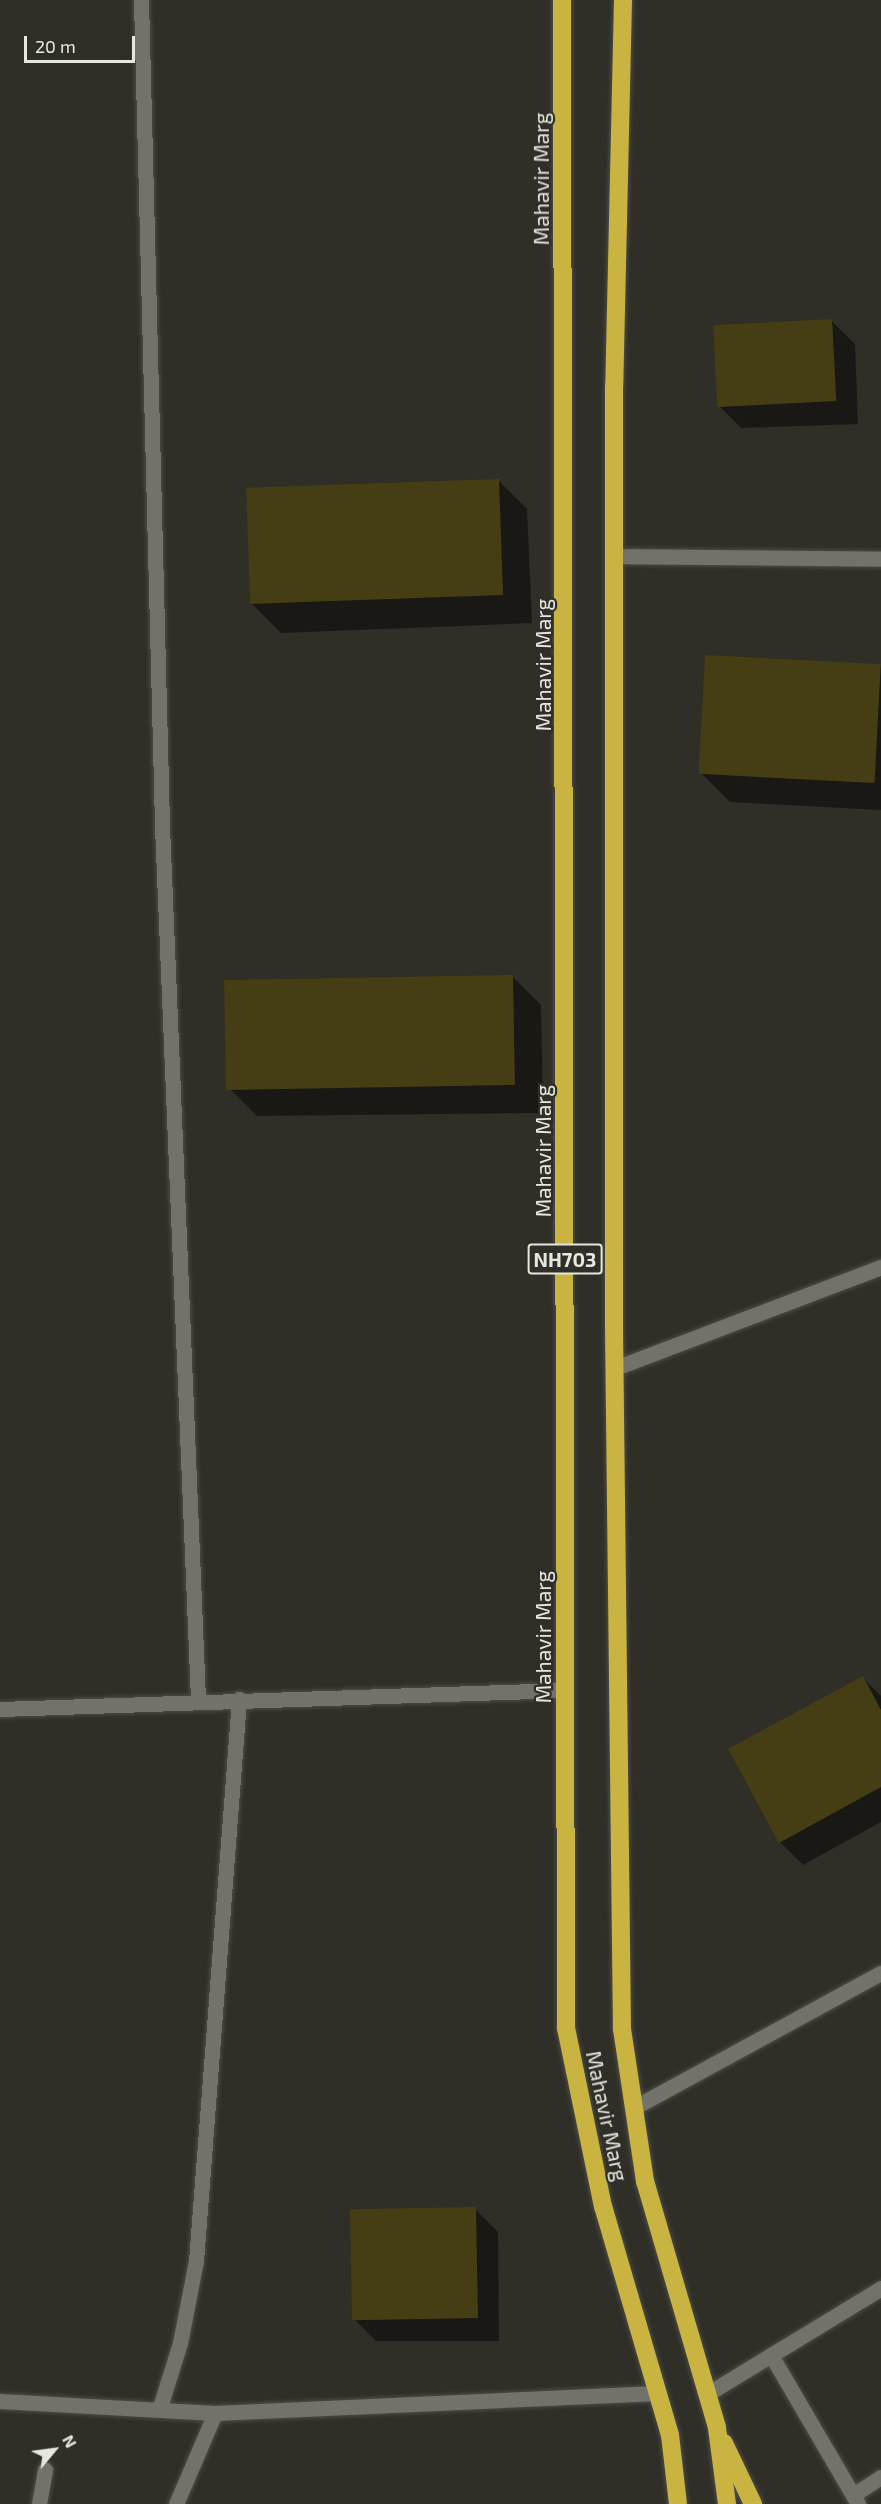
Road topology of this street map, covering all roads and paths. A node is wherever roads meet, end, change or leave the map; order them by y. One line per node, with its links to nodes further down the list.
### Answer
1 (141, 0): 10 (street)
2 (562, 0): 8 (highway, Mahavir Marg / NH703)
3 (623, 0): 4 (highway, Mahavir Marg / NH703)
4 (614, 556): 5 (street); 7 (highway, Mahavir Marg / NH703)
5 (881, 559)
6 (881, 1267): 7 (street)
7 (615, 1368): 13 (highway, Mahavir Marg / NH703)
8 (565, 1690): 9 (street); 16 (highway, Mahavir Marg / NH703)
9 (239, 1699): 10 (street); 19 (street)
10 (198, 1700): 11 (street)
11 (0, 1709)
12 (881, 1972): 13 (street)
13 (633, 2109): 17 (highway, Mahavir Marg / NH703)
14 (881, 2288): 15 (street)
15 (771, 2355): 17 (street); 24 (street)
16 (658, 2393): 20 (street); 27 (highway, Mahavir Marg / NH703)
17 (707, 2394): 21 (highway, Mahavir Marg / NH703)
18 (0, 2401): 19 (street)
19 (160, 2407): 20 (street)
20 (215, 2413): 26 (street)
21 (717, 2428): 28 (highway, Mahavir Marg / NH703); 29 (highway)
22 (45, 2470): 25 (street)
23 (881, 2477): 24 (street)
24 (855, 2500)
25 (39, 2504)
26 (176, 2504)
27 (678, 2504)
28 (727, 2504)
29 (753, 2504)

